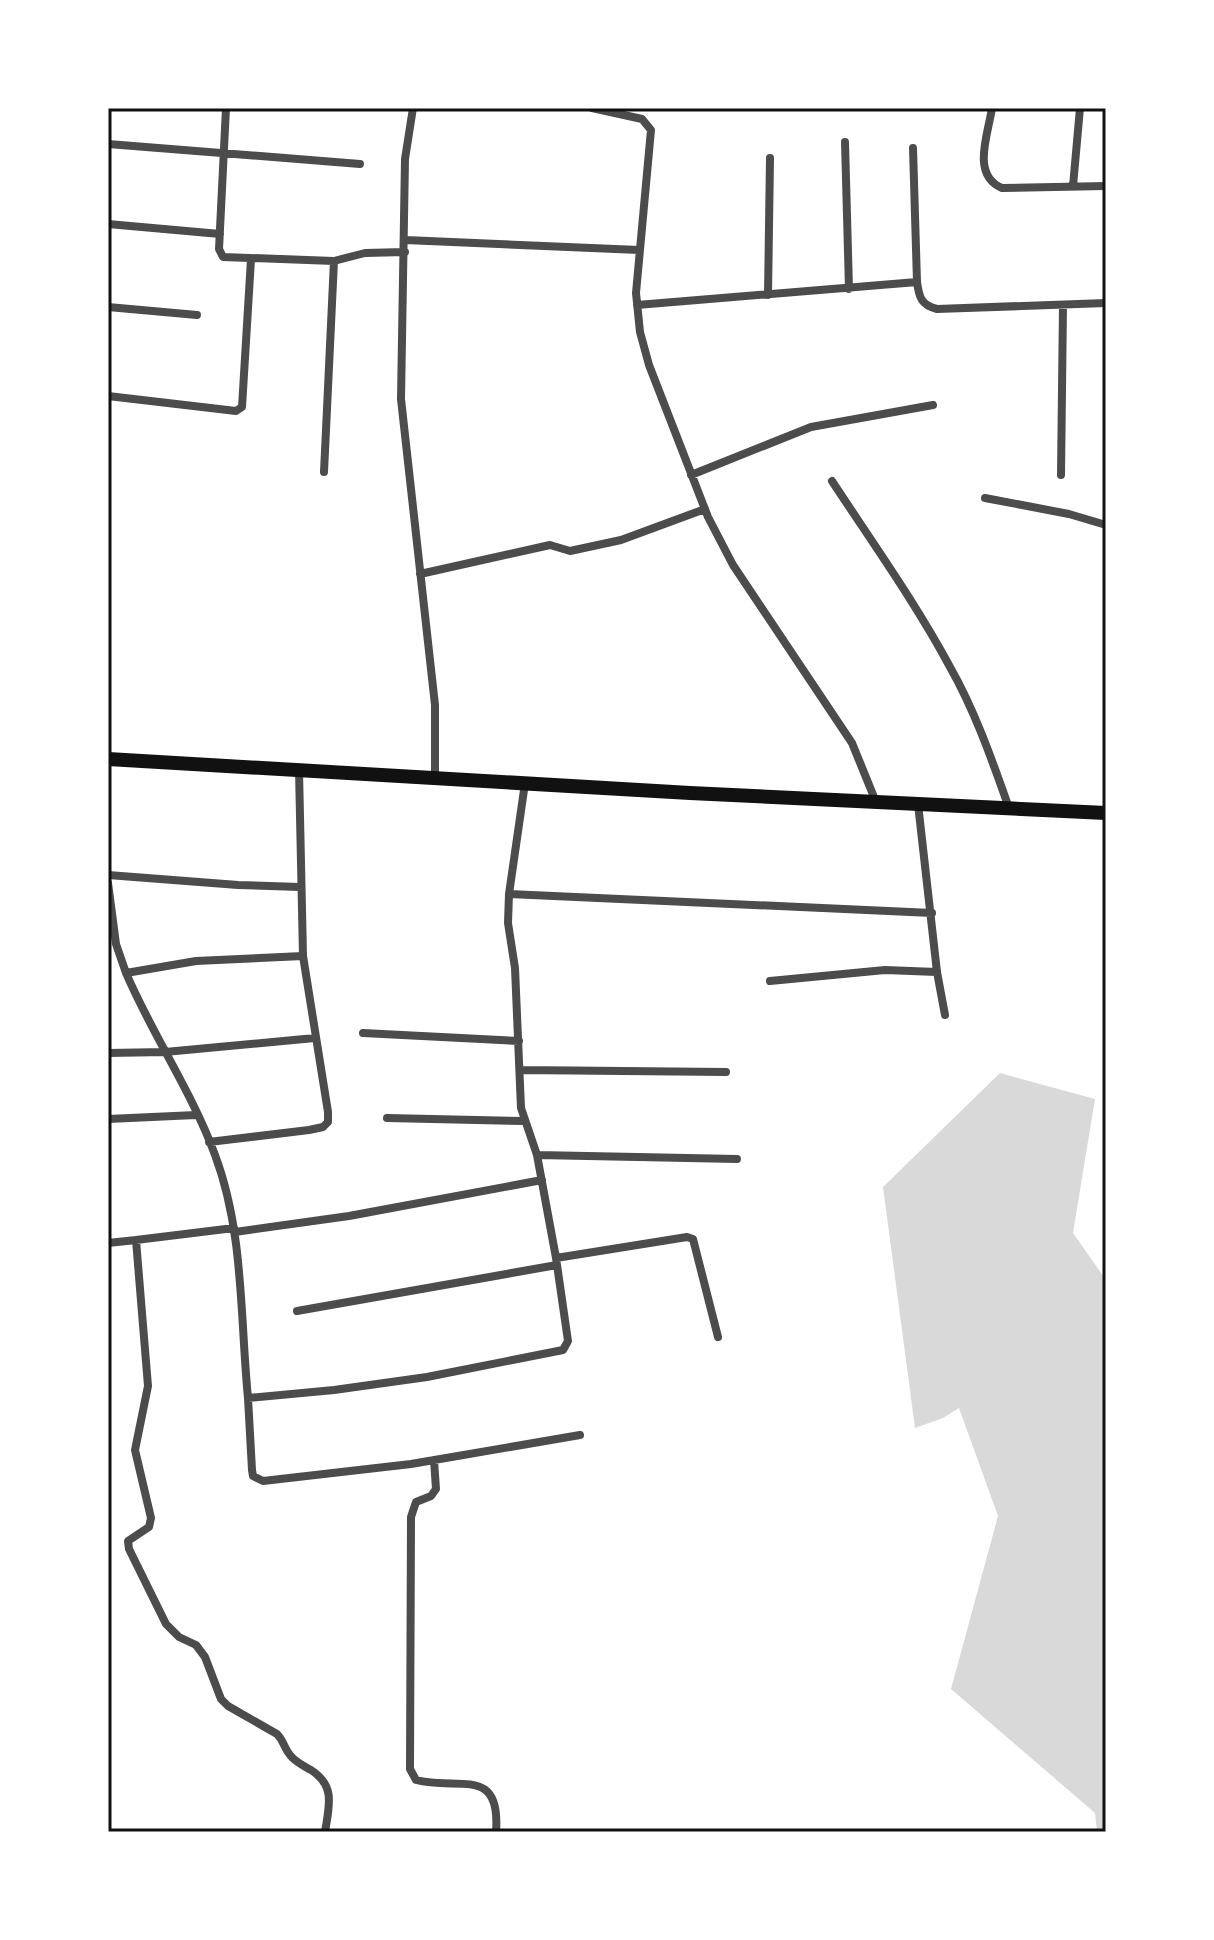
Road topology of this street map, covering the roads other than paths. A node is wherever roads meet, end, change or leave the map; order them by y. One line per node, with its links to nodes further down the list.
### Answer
1 (226, 108): 9 (street)
2 (413, 108): 16 (street)
3 (592, 108): 17 (street)
4 (992, 108): 12 (street)
5 (1080, 108): 12 (street)
6 (845, 142): 22 (street)
7 (108, 144): 9 (street)
8 (913, 148): 21 (street)
9 (222, 154): 11 (street); 15 (street)
10 (770, 158): 23 (street)
11 (360, 164)
12 (1073, 186): 13 (street)
13 (1106, 186)
14 (108, 224): 15 (street)
15 (220, 234): 19 (street)
16 (405, 240): 17 (street); 18 (street)
17 (639, 250): 25 (street)
18 (405, 252): 20 (street); 38 (street)
19 (251, 259): 20 (street); 29 (street)
20 (334, 261): 31 (street)
21 (917, 282): 22 (street); 26 (street)
22 (849, 289): 23 (street)
23 (768, 295): 25 (street)
24 (1106, 303): 26 (street)
25 (637, 305): 32 (street)
26 (1063, 305): 33 (street)
27 (108, 307): 28 (street)
28 (197, 315)
29 (108, 396)
30 (933, 405): 32 (street)
31 (324, 472)
32 (691, 475): 36 (street)
33 (1061, 475)
34 (832, 481): 45 (street)
35 (985, 498): 37 (street)
36 (705, 509): 38 (street); 43 (street)
37 (1106, 525)
38 (420, 574): 41 (street)
39 (108, 759): 40 (main road)
40 (299, 770): 41 (main road); 49 (street)
41 (435, 778): 42 (main road)
42 (525, 783): 43 (main road); 51 (street)
43 (876, 802): 44 (main road)
44 (918, 804): 45 (main road); 52 (street)
45 (1009, 808): 46 (main road)
46 (1106, 813)
47 (108, 875): 49 (street)
48 (108, 883): 50 (street)
49 (300, 887): 53 (street)
50 (109, 894): 55 (street)
51 (509, 894): 52 (street); 60 (street)
52 (932, 913): 54 (street)
53 (303, 956): 55 (street); 59 (street)
54 (937, 972): 56 (street); 57 (street)
55 (126, 973): 61 (street)
56 (770, 981)
57 (945, 1015)
58 (363, 1033): 60 (street)
59 (315, 1038): 61 (street); 69 (street)
60 (519, 1041): 63 (street)
61 (165, 1052): 62 (street); 65 (street)
62 (108, 1053)
63 (520, 1070): 64 (street); 68 (street)
64 (726, 1072)
65 (196, 1115): 67 (street); 69 (street)
66 (387, 1118): 68 (street)
67 (108, 1119)
68 (525, 1121): 70 (street)
69 (209, 1142): 73 (street)
70 (537, 1155): 71 (street); 72 (street)
71 (737, 1159)
72 (542, 1180): 73 (street); 76 (street)
73 (234, 1230): 74 (street); 79 (street)
74 (136, 1240): 75 (street); 82 (street)
75 (108, 1243)
76 (556, 1262): 77 (street); 78 (street); 79 (street)
77 (297, 1311)
78 (718, 1337)
79 (248, 1398): 81 (street)
80 (580, 1435): 81 (street)
81 (434, 1460): 83 (street)
82 (325, 1832)
83 (496, 1832)

